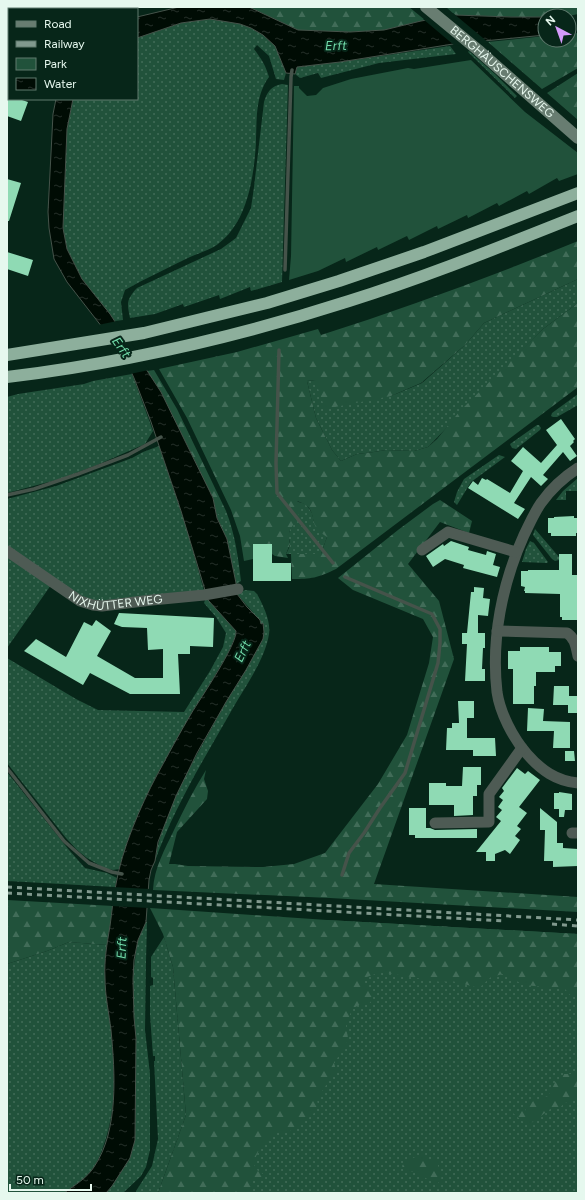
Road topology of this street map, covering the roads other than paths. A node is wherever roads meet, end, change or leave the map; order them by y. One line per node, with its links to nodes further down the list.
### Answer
1 (8, 7): 3 (main road)
2 (428, 9): 4 (main road, BERGHÄUSCHENSWEG)
3 (7, 11)
4 (578, 138)
5 (578, 192): 7 (highway)
6 (578, 216): 8 (highway)
7 (7, 354)
8 (7, 377)
9 (578, 468): 12 (street)
10 (422, 550): 12 (street)
11 (7, 551): 13 (street, NIXHÜTTER WEG)
12 (516, 552): 14 (street)
13 (238, 588)
14 (497, 631): 15 (street); 16 (street)
15 (578, 656)
16 (522, 748): 17 (street); 18 (street)
17 (578, 783)
18 (434, 823)

